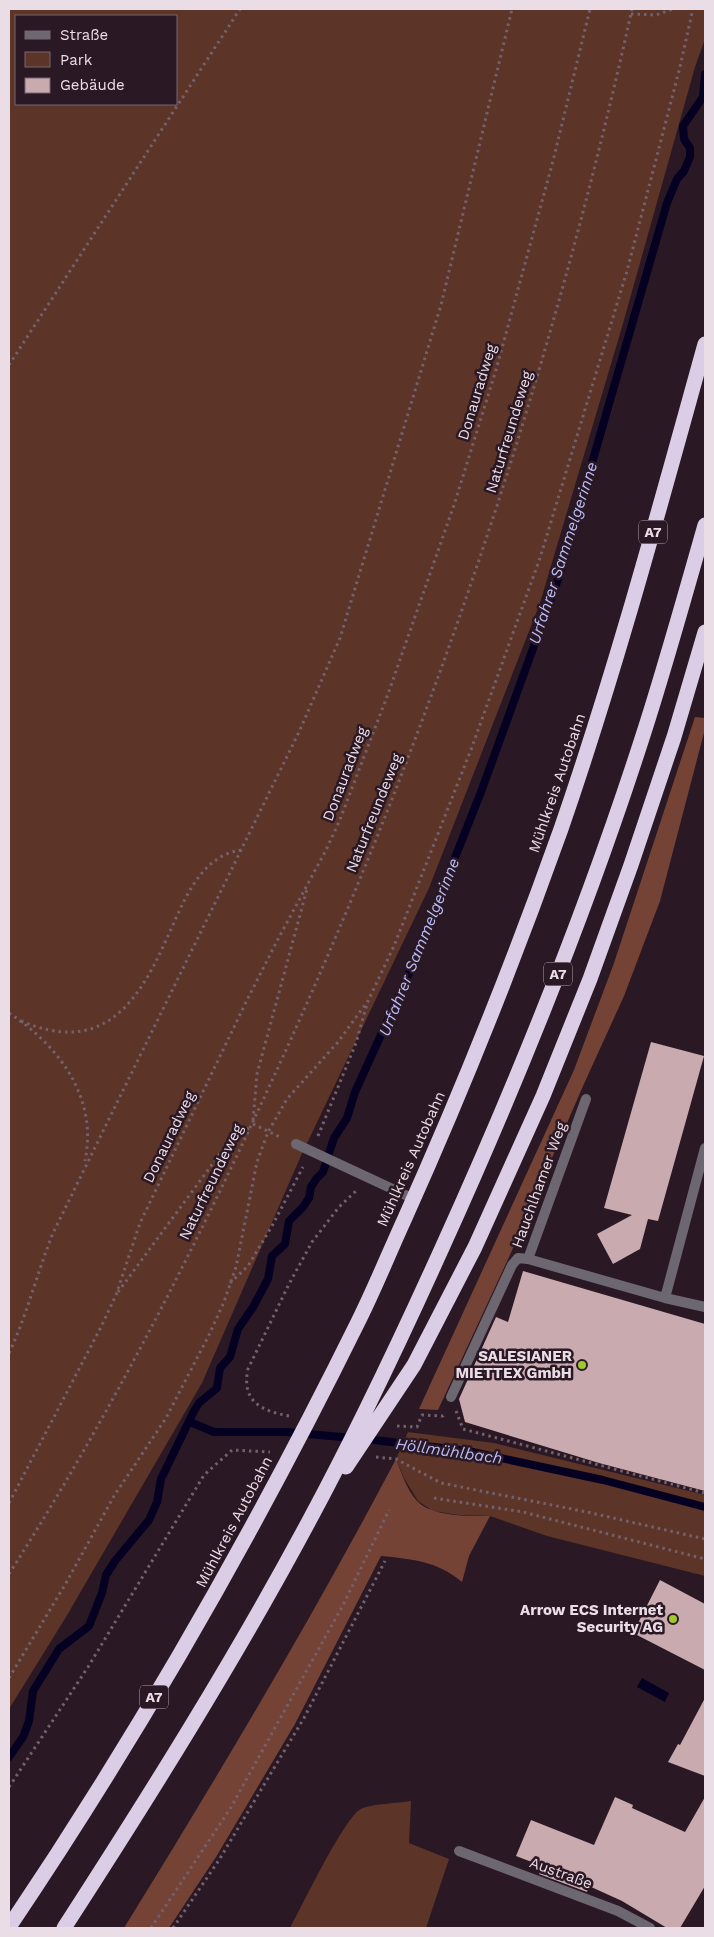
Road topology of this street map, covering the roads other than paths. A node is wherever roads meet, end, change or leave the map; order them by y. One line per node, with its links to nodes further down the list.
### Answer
1 (705, 344): 7 (highway, Mühlkreis Autobahn / A7)
2 (705, 525): 12 (highway, A7)
3 (705, 632): 12 (highway)
4 (586, 1099): 8 (street, Hauchlhamer Weg)
5 (296, 1144): 7 (street)
6 (705, 1148): 9 (street)
7 (414, 1199): 14 (highway, Mühlkreis Autobahn / A7)
8 (528, 1259): 9 (street, Hauchlhamer Weg); 11 (street)
9 (665, 1298): 10 (street, Hauchlhamer Weg)
10 (705, 1306)
11 (451, 1397)
12 (335, 1477): 15 (highway)
13 (459, 1851): 16 (street, Austraße)
14 (9, 1927)
15 (64, 1928)
16 (650, 1928)

